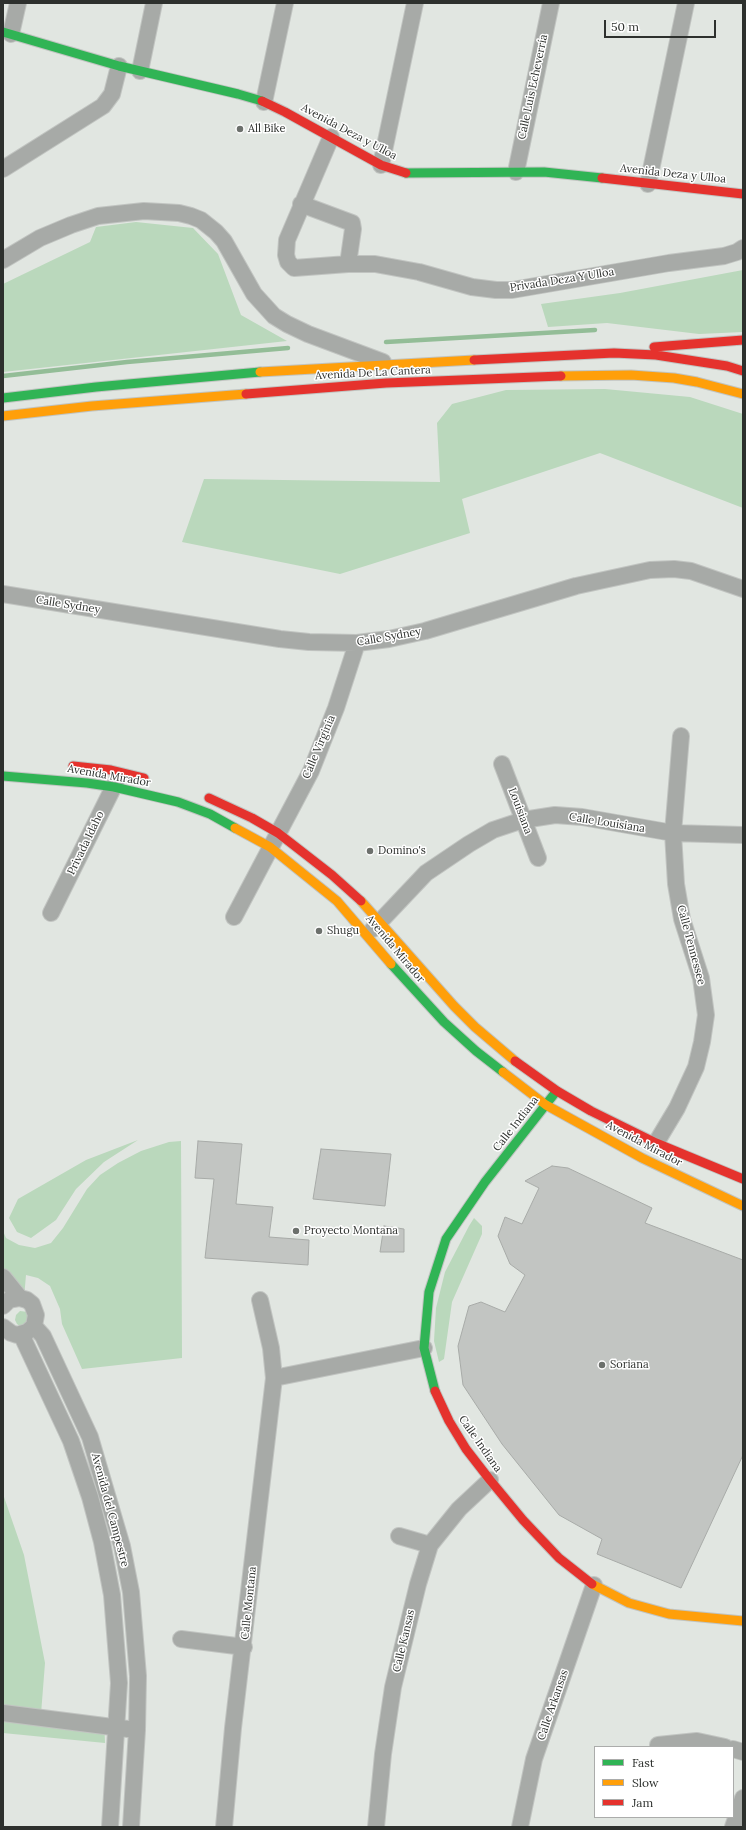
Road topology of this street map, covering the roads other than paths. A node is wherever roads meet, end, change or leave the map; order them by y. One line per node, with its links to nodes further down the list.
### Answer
1 (18, 3): 7 (street)
2 (154, 3): 9 (street)
3 (285, 3): 10 (street)
4 (415, 3): 12 (street)
5 (551, 3): 14 (street, Calle Luis Echeverría)
6 (686, 3): 15 (street)
7 (7, 33): 8 (main road, Avenida Deza y Ulloa)
8 (119, 66): 9 (main road, Avenida Deza y Ulloa); 13 (street)
9 (140, 71): 10 (main road, Avenida Deza y Ulloa)
10 (264, 102): 11 (main road, Avenida Deza y Ulloa)
11 (331, 137): 12 (main road, Avenida Deza y Ulloa); 17 (street)
12 (381, 164): 14 (main road, Avenida Deza y Ulloa)
13 (3, 170)
14 (516, 172): 15 (main road, Avenida Deza y Ulloa)
15 (648, 184): 16 (main road, Avenida Deza y Ulloa)
16 (743, 194)
17 (301, 204): 20 (street); 20 (street, Privada Deza Y Ulloa)
18 (743, 248): 20 (street, Privada Deza Y Ulloa)
19 (3, 260): 23 (street)
20 (348, 264)
21 (743, 340): 22 (main road)
22 (614, 353): 23 (main road, Avenida De La Cantera); 24 (main road, Avenida De La Cantera)
23 (388, 364): 26 (main road, Avenida De La Cantera)
24 (743, 371)
25 (743, 394): 27 (main road, Avenida De La Cantera)
26 (3, 398)
27 (3, 416)
28 (743, 589): 30 (street, Calle Sydney)
29 (3, 594): 30 (street, Calle Sydney)
30 (357, 643): 41 (street, Calle Virginia)
31 (681, 736): 39 (street, Calle Tennessee)
32 (502, 764): 38 (street, Louisiana)
33 (61, 765): 35 (main road, Avenida Mirador)
34 (3, 776): 35 (main road, Avenida Mirador)
35 (117, 780): 36 (main road, Avenida Mirador); 41 (main road, Avenida Mirador); 43 (street, Privada Idaho)
36 (150, 780)
37 (197, 794): 41 (main road, Avenida Mirador)
38 (523, 820): 39 (street, Calle Louisiana); 42 (street, Louisiana); 45 (street, Calle Louisiana)
39 (673, 834): 40 (street, Calle Louisiana); 49 (street, Calle Tennessee)
40 (743, 835)
41 (274, 840): 44 (street, Calle Virginia); 45 (main road, Avenida Mirador); 46 (main road, Avenida Mirador)
42 (538, 858)
43 (51, 914)
44 (234, 917)
45 (380, 923): 46 (street, Calle Louisiana); 47 (main road, Avenida Mirador)
46 (367, 935): 48 (main road, Avenida Mirador)
47 (557, 1091): 48 (main road, Calle Indiana); 49 (main road, Avenida Mirador)
48 (546, 1105): 51 (main road, Avenida Mirador); 58 (main road, Calle Indiana)
49 (656, 1143): 50 (main road, Avenida Mirador)
50 (743, 1179)
51 (743, 1206)
52 (3, 1276): 53 (street)
53 (20, 1298): 55 (street); 57 (street)
54 (260, 1300): 59 (street, Calle Montana)
55 (3, 1306)
56 (3, 1327): 57 (street)
57 (28, 1330): 64 (street, Avenida del Campestre); 65 (street, Avenida del Campestre)
58 (424, 1348): 59 (street); 60 (main road, Calle Indiana)
59 (274, 1378): 68 (street, Calle Montana)
60 (490, 1480): 62 (street, Calle Kansas); 63 (main road, Calle Indiana)
61 (399, 1536): 62 (street)
62 (430, 1545): 78 (street, Calle Kansas)
63 (594, 1585): 66 (main road, Calle Indiana); 79 (street, Calle Arkansas)
64 (130, 1592): 65 (street); 71 (street, Avenida del Campestre)
65 (112, 1595): 70 (street, Avenida del Campestre)
66 (743, 1621)
67 (181, 1639): 68 (street)
68 (244, 1647): 77 (street, Calle Montana)
69 (3, 1713): 70 (street)
70 (118, 1728): 71 (street); 75 (street, Avenida del Campestre)
71 (137, 1730): 76 (street, Avenida del Campestre)
72 (658, 1745): 73 (street)
73 (720, 1746)
74 (743, 1798): 80 (street)
75 (110, 1827)
76 (130, 1827)
77 (224, 1827)
78 (376, 1827)
79 (520, 1827)
80 (733, 1827)

